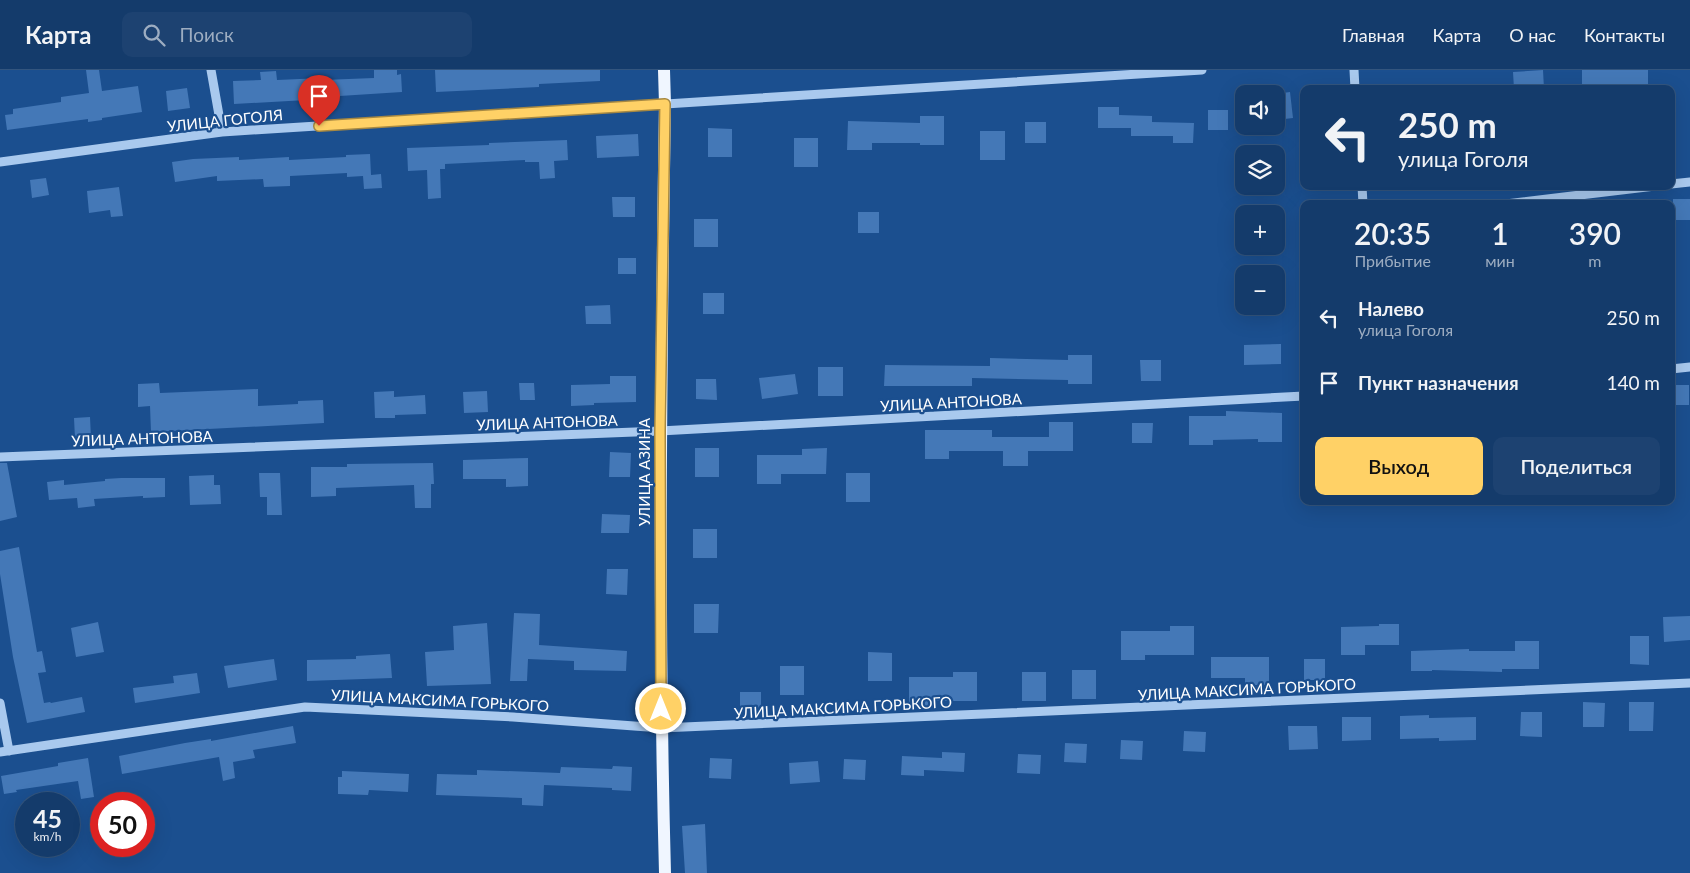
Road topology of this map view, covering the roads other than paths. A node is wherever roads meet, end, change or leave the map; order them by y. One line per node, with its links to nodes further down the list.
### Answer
1 (211, 70): 7 (street)
2 (664, 70): 6 (main road, УЛИЦА АЗИНА)
3 (1202, 70): 6 (street, УЛИЦА ГОГОЛЯ)
4 (1354, 70): 5 (street)
5 (1355, 85)
6 (665, 104): 7 (street, УЛИЦА ГОГОЛЯ); 16 (main road, УЛИЦА АЗИНА)
7 (222, 132): 8 (street, УЛИЦА ГОГОЛЯ)
8 (0, 162)
9 (1690, 182): 10 (street)
10 (1675, 184)
11 (1622, 190): 12 (street)
12 (1539, 200)
13 (1690, 367): 14 (street)
14 (1675, 369)
15 (1300, 396): 16 (street, УЛИЦА АНТОНОВА)
16 (660, 431): 17 (street, УЛИЦА АНТОНОВА); 20 (main road, УЛИЦА АЗИНА)
17 (0, 457)
18 (1690, 683): 20 (street, УЛИЦА МАКСИМА ГОРЬКОГО)
19 (0, 703): 21 (street)
20 (661, 728): 21 (street, УЛИЦА МАКСИМА ГОРЬКОГО); 22 (main road, УЛИЦА АЗИНА)
21 (5, 752)
22 (665, 873)

